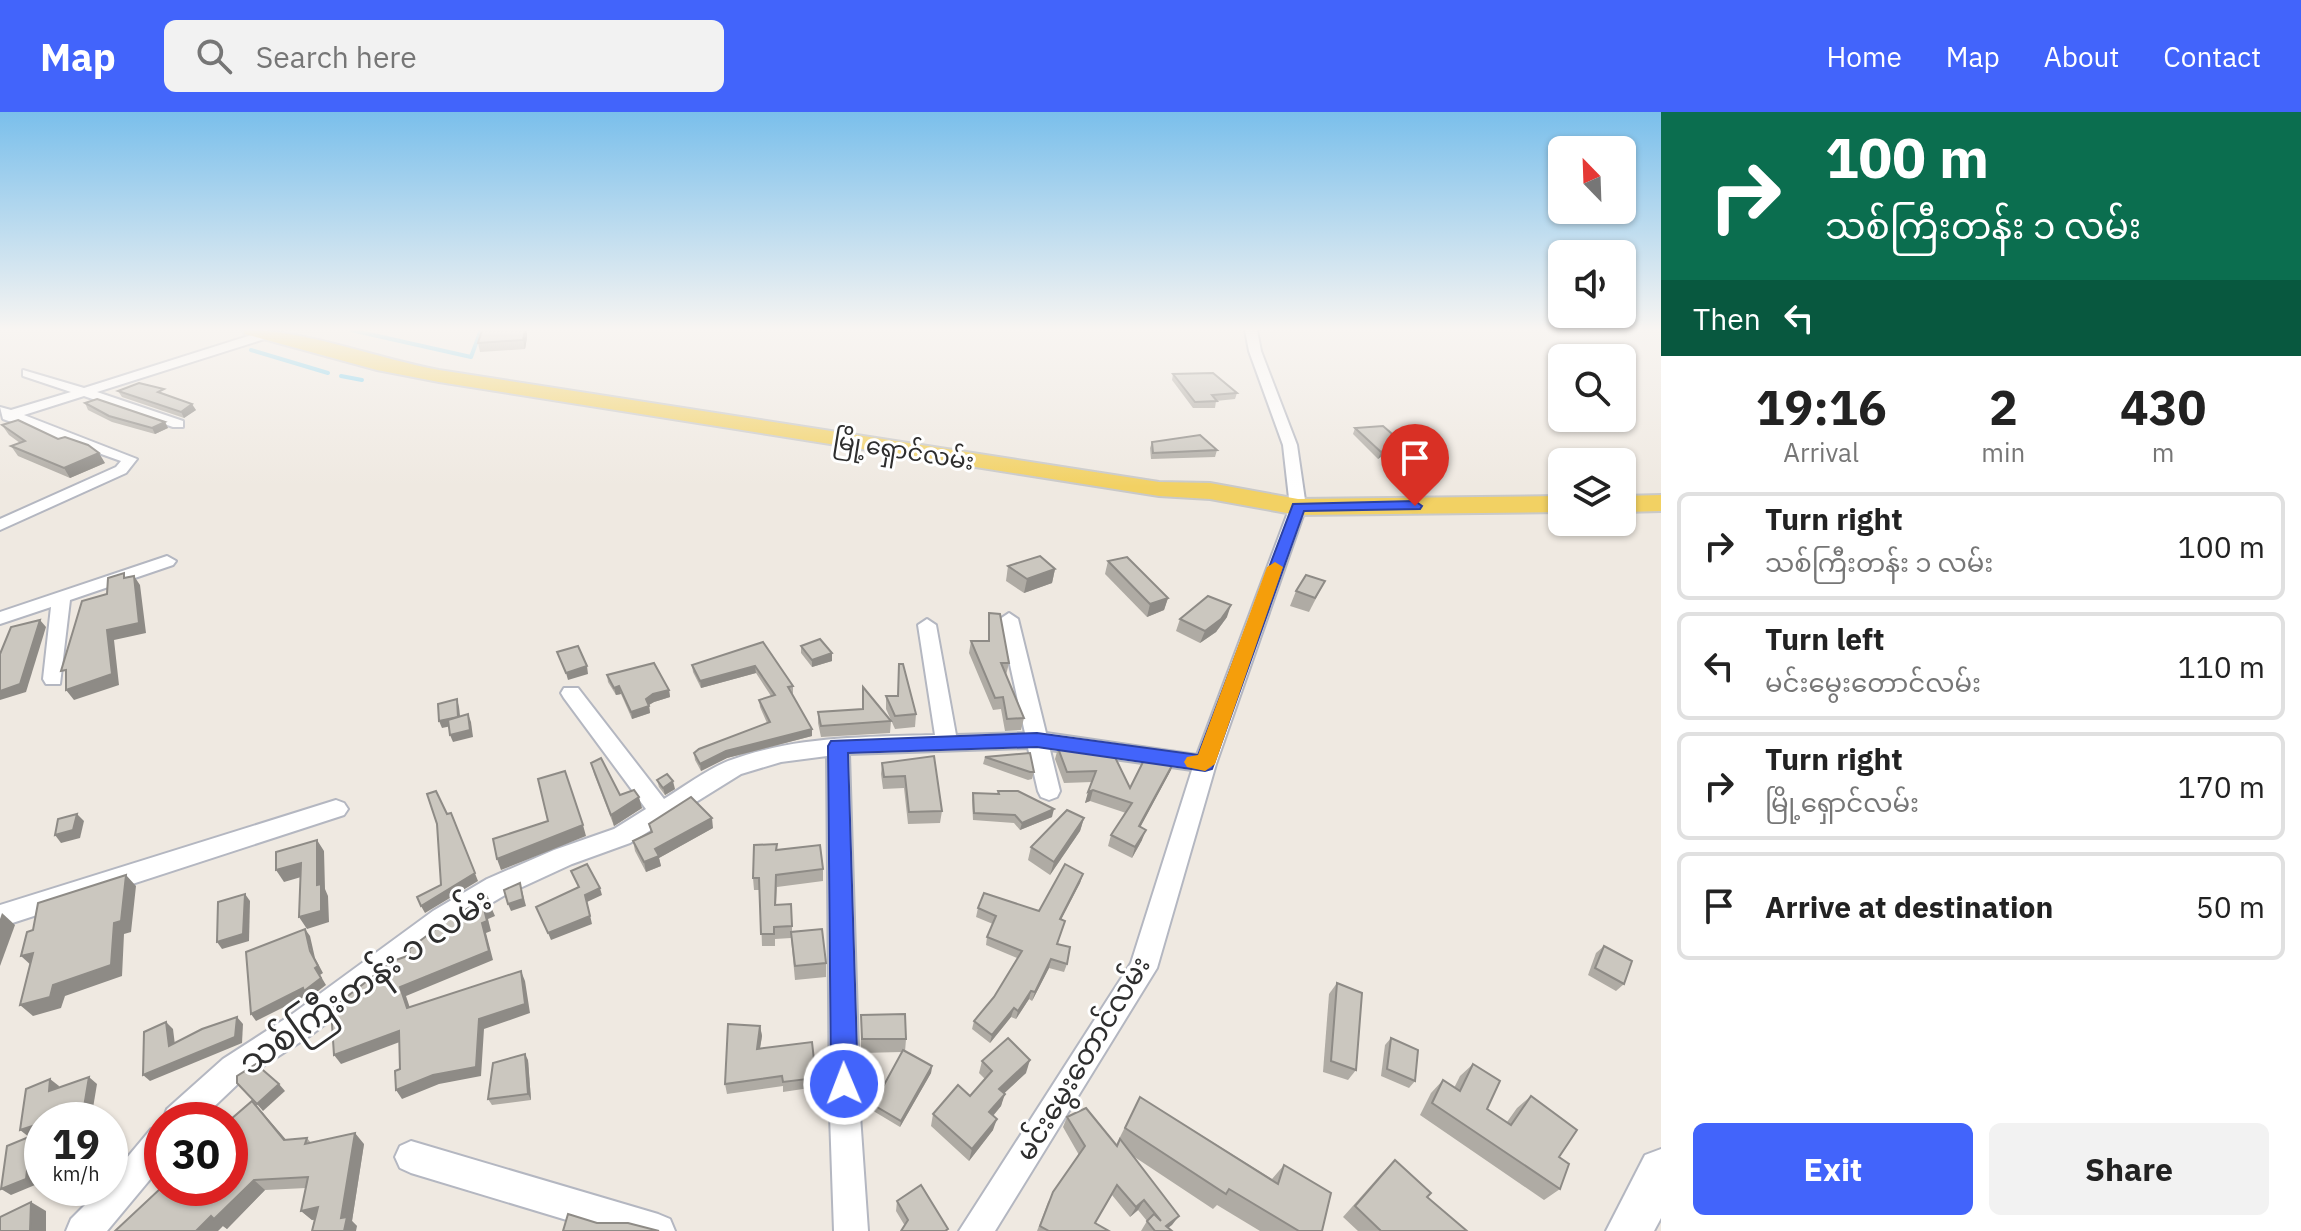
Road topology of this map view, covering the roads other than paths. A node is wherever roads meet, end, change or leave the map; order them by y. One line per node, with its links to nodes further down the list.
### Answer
1 (59, 382): 5 (street)
2 (114, 382): 5 (street)
3 (478, 382): 11 (main road, မြို့ရှောင်လမ်း)
4 (1267, 382): 11 (street, မင်းမွေးတောင်လမ်း)
5 (88, 391): 6 (street); 7 (street)
6 (4, 414): 12 (street)
7 (178, 424)
8 (1661, 503): 10 (main road)
9 (1548, 504): 11 (main road, မြို့ရှောင်လမ်း)
10 (1636, 504)
11 (1298, 507): 23 (street, မင်းမွေးတောင်လမ်း)
12 (0, 525)
13 (167, 561): 14 (street)
14 (61, 597): 15 (street); 18 (street)
15 (0, 618)
16 (1009, 619): 20 (street)
17 (927, 625): 21 (street)
18 (53, 679)
19 (571, 693): 26 (street)
20 (1037, 740): 21 (street, သစ်ကြီးတန်း ၁ လမ်း); 23 (street, သစ်ကြီးတန်း ၁ လမ်း); 24 (street)
21 (947, 743): 22 (street, သစ်ကြီးတန်း ၁ လမ်း)
22 (838, 746): 26 (street, သစ်ကြီးတန်း ၁ လမ်း); 34 (street)
23 (1205, 764): 35 (street, မင်းမွေးတောင်လမ်း)
24 (1049, 791)
25 (336, 809): 27 (street)
26 (662, 813): 28 (street, သစ်ကြီးတန်း ၁ လမ်း)
27 (0, 916)
28 (197, 1102)
29 (411, 1157): 33 (street)
30 (144, 1162): 32 (street)
31 (1661, 1171): 36 (street)
32 (83, 1231)
33 (658, 1231)
34 (851, 1231)
35 (976, 1231)
36 (1629, 1231)

